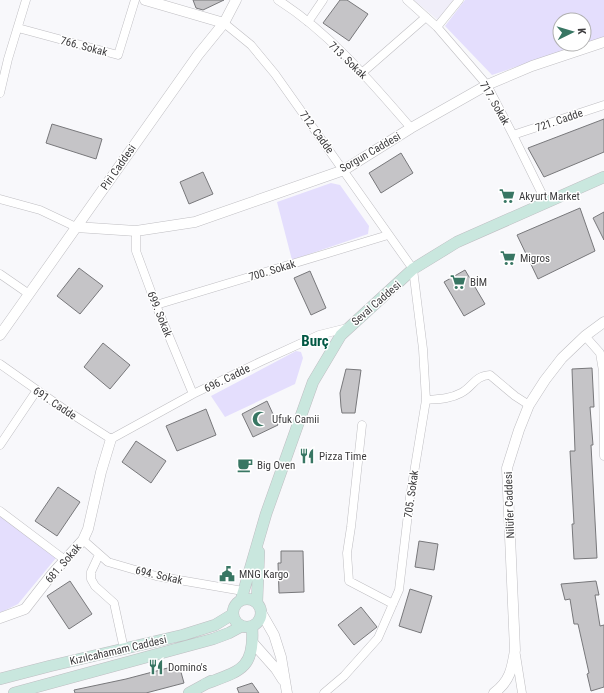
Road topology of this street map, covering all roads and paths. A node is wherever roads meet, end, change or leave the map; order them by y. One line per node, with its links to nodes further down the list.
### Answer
1 (26, 0): 13 (street)
2 (135, 0): 13 (street, 766. Sokak)
3 (145, 0): 11 (street)
4 (236, 0): 11 (street, Piri Caddesi)
5 (278, 0): 10 (street, 713. Sokak)
6 (323, 0): 10 (street)
7 (407, 0): 9 (street, 717. Sokak)
8 (458, 0): 12 (street)
9 (426, 17): 12 (street, 717. Sokak); 16 (street)
10 (308, 22): 16 (street, 713. Sokak)
11 (224, 23): 22 (street, 712. Cadde); 26 (street, Piri Caddesi)
12 (437, 27): 17 (street, 717. Sokak)
13 (18, 28): 15 (street)
14 (604, 42): 17 (street, Sorgun Caddesi)
15 (4, 58): 18 (street)
16 (363, 72): 20 (street, 713. Sokak)
17 (487, 85): 20 (street, Sorgun Caddesi); 21 (street, 717. Sokak)
18 (0, 93)
19 (604, 105): 21 (street, 721. Cadde)
20 (411, 128): 22 (street, Sorgun Caddesi)
21 (513, 135): 25 (street, 717. Sokak)
22 (344, 170): 27 (street, Sorgun Caddesi); 28 (street, 712. Cadde)
23 (604, 177): 25 (main road, Seval Caddesi)
24 (0, 199): 26 (street)
25 (546, 202): 29 (main road, Seval Caddesi)
26 (76, 227): 27 (street, Sorgun Caddesi); 31 (street, Piri Caddesi)
27 (136, 231): 32 (street, 699. Sokak)
28 (388, 235): 29 (street, 712. Cadde); 32 (street, 700. Sokak)
29 (413, 269): 34 (main road, Seval Caddesi); 40 (street, 705. Sokak)
30 (0, 274): 31 (street)
31 (29, 294): 35 (street, Piri Caddesi)
32 (156, 305): 39 (street, 699. Sokak)
33 (604, 322): 36 (street, Nilüfer Caddesi)
34 (347, 328): 39 (street, 696. Cadde); 47 (main road, Seval Caddesi)
35 (0, 335)
36 (585, 336): 41 (street, Nilüfer Caddesi); 45 (street)
37 (0, 364): 38 (street, 691. Cadde)
38 (37, 390): 43 (street, 691. Cadde); 44 (street)
39 (194, 394): 43 (street, 696. Cadde)
40 (426, 400): 41 (street); 53 (street, 705. Sokak)
41 (529, 405): 60 (street, Nilüfer Caddesi)
42 (362, 426): 53 (street)
43 (111, 440): 48 (street, 681. Sokak)
44 (0, 445)
45 (604, 456)
46 (0, 511): 50 (street)
47 (260, 533): 51 (main road, Seval Caddesi); 52 (main road, Seval Caddesi)
48 (83, 540): 49 (street, 694. Sokak); 50 (street, 681. Sokak)
49 (100, 554): 51 (street, 694. Sokak); 58 (street)
50 (65, 560): 56 (street, 681. Sokak)
51 (242, 595): 52 (main road); 54 (main road, Seval Caddesi)
52 (257, 602): 55 (main road, Seval Caddesi)
53 (393, 604): 66 (street, 705. Sokak)
54 (233, 614): 57 (main road); 58 (main road, Kızılcahamam Caddesi)
55 (262, 614): 57 (main road); 62 (street)
56 (0, 618)
57 (247, 626): 59 (main road); 63 (main road, Kızılcahamam Caddesi)
58 (124, 648): 61 (main road, Kızılcahamam Caddesi)
59 (252, 649): 62 (street); 64 (main road)
60 (515, 650): 67 (street, Nilüfer Caddesi); 68 (street)
61 (0, 679)
62 (284, 682): 65 (street)
63 (14, 693)
64 (188, 693)
65 (287, 693)
66 (324, 693)
67 (494, 693)
68 (522, 693)

